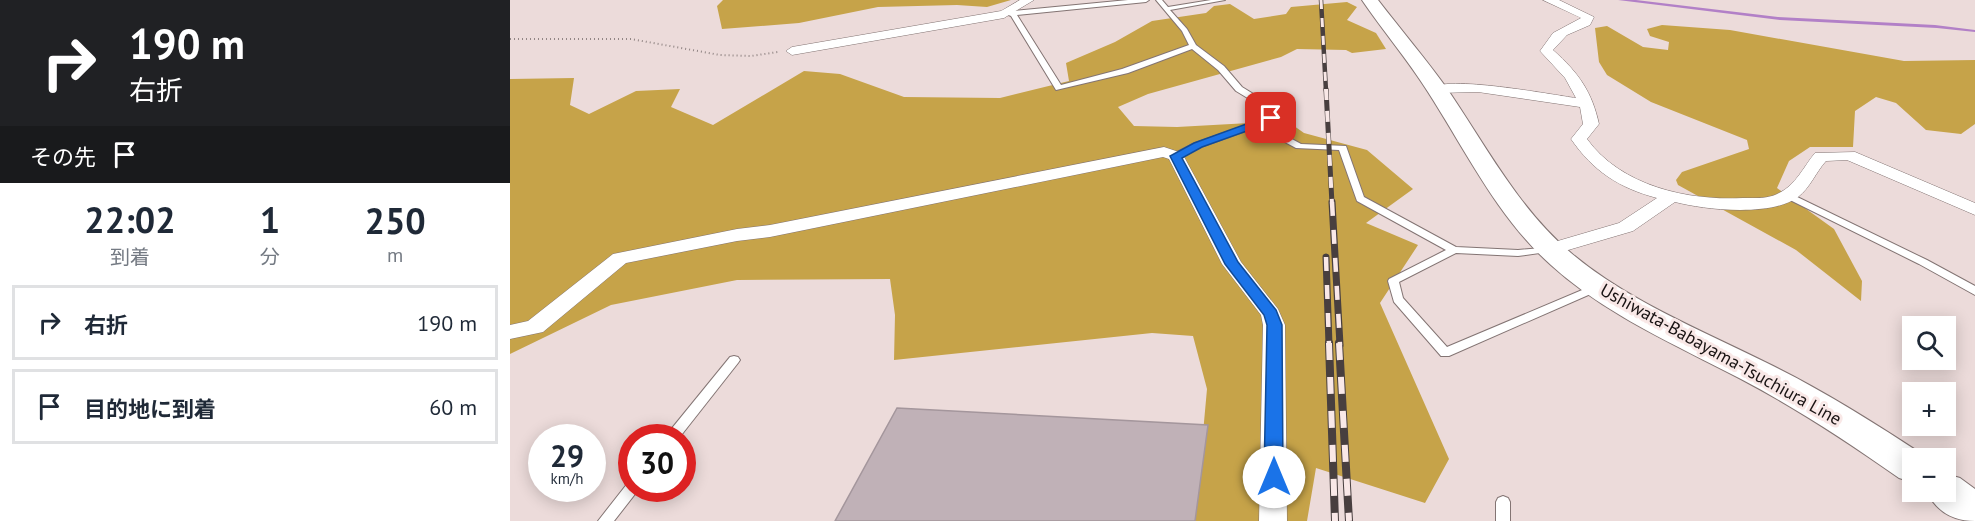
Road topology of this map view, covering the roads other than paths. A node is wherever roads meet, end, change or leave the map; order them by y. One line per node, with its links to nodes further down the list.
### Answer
1 (1028, 0): 8 (street)
2 (1146, 0): 8 (lane)
3 (1159, 0): 7 (lane)
4 (1222, 0): 7 (lane)
5 (1370, 0): 11 (main road, Ushiwata-Babayama-Tsuchiura Line)
6 (1549, 0): 12 (street)
7 (1167, 9): 9 (lane)
8 (1009, 14): 9 (lane); 10 (street)
9 (1193, 46): 13 (lane)
10 (792, 51)
11 (1437, 88): 12 (street); 18 (main road, Ushiwata-Babayama-Tsuchiura Line)
12 (1588, 104): 16 (street)
13 (1256, 123): 14 (lane); 19 (lane)
14 (1176, 156): 22 (street); 31 (street)
15 (1789, 196): 16 (street); 17 (street); 21 (lane)
16 (1672, 197): 18 (street)
17 (1975, 210)
18 (1551, 249): 19 (lane); 20 (main road, Ushiwata-Babayama-Tsuchiura Line)
19 (1454, 250): 20 (lane)
20 (1598, 287): 25 (main road, Ushiwata-Babayama-Tsuchiura Line)
21 (1975, 291)
22 (510, 332)
23 (734, 360): 24 (lane)
24 (682, 424)
25 (1902, 459)
26 (1956, 498): 29 (main road)
27 (621, 502): 30 (lane)
28 (1503, 502): 32 (lane)
29 (1975, 512)
30 (605, 521)
31 (1273, 521)
32 (1503, 521)

